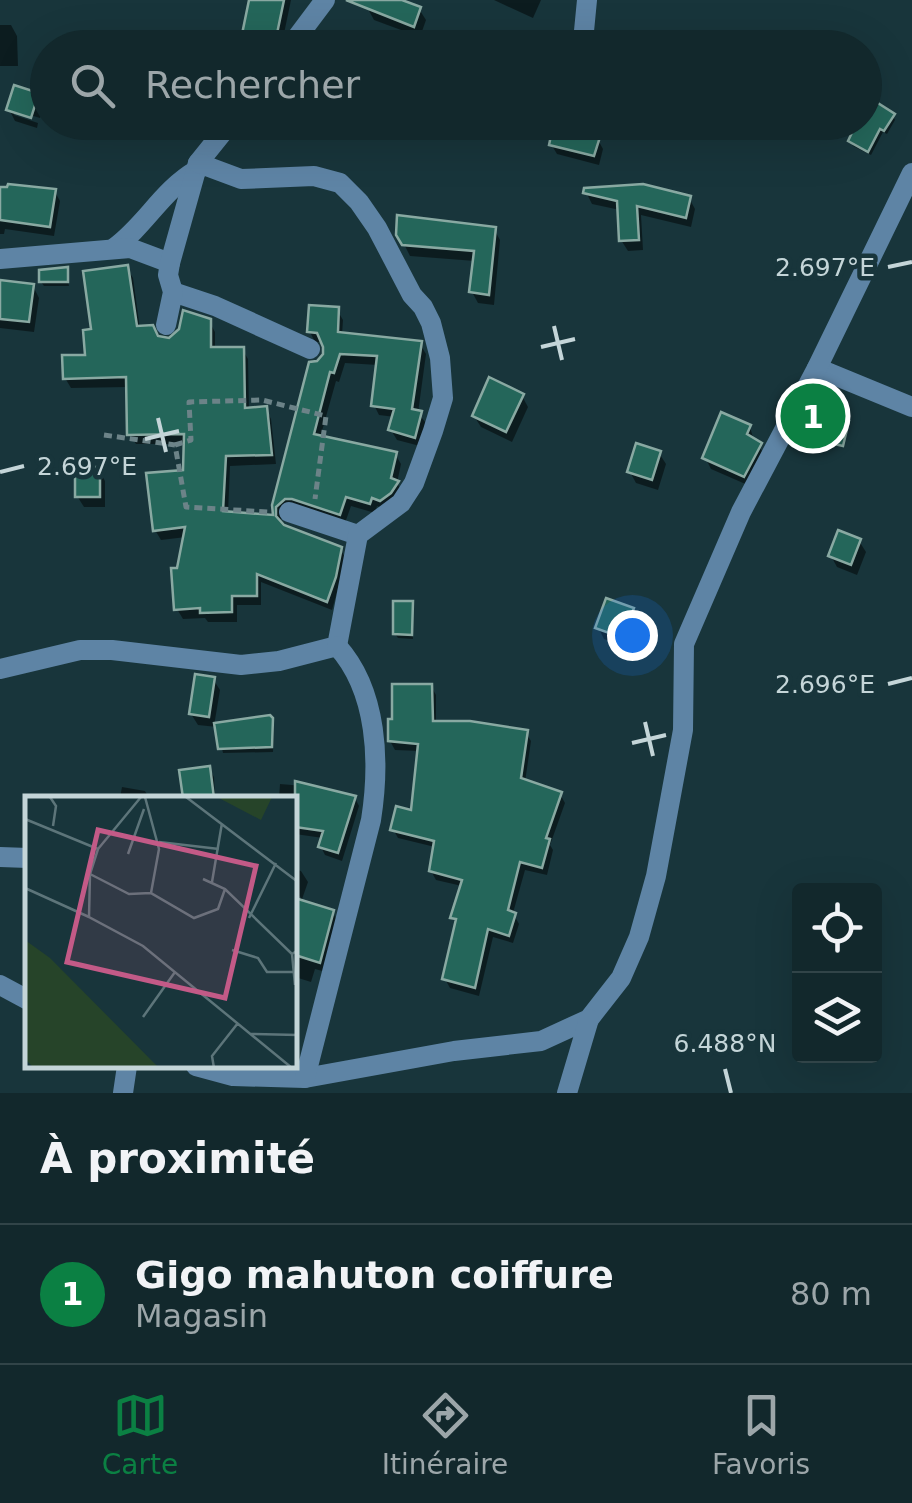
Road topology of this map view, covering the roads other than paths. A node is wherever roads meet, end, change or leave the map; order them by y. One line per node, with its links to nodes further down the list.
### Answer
1 (325, 0): 3 (street)
2 (586, 0): 4 (street)
3 (302, 30)
4 (584, 30)
5 (216, 140): 6 (street)
6 (197, 166): 8 (street); 10 (street); 17 (street)
7 (912, 173): 14 (street)
8 (113, 249): 9 (street); 10 (street)
9 (0, 258)
10 (170, 263): 11 (street)
11 (173, 292): 12 (street); 13 (street)
12 (166, 325)
13 (310, 349)
14 (817, 368): 15 (street); 22 (street)
15 (912, 407)
16 (289, 512): 17 (street)
17 (358, 535): 18 (street)
18 (337, 646): 19 (street); 25 (street)
19 (0, 669)
20 (0, 985): 21 (street)
21 (25, 998)
22 (589, 1019): 25 (street); 27 (street)
23 (127, 1068): 26 (street)
24 (205, 1068): 25 (street)
25 (305, 1078)
26 (123, 1093)
27 (567, 1093)

